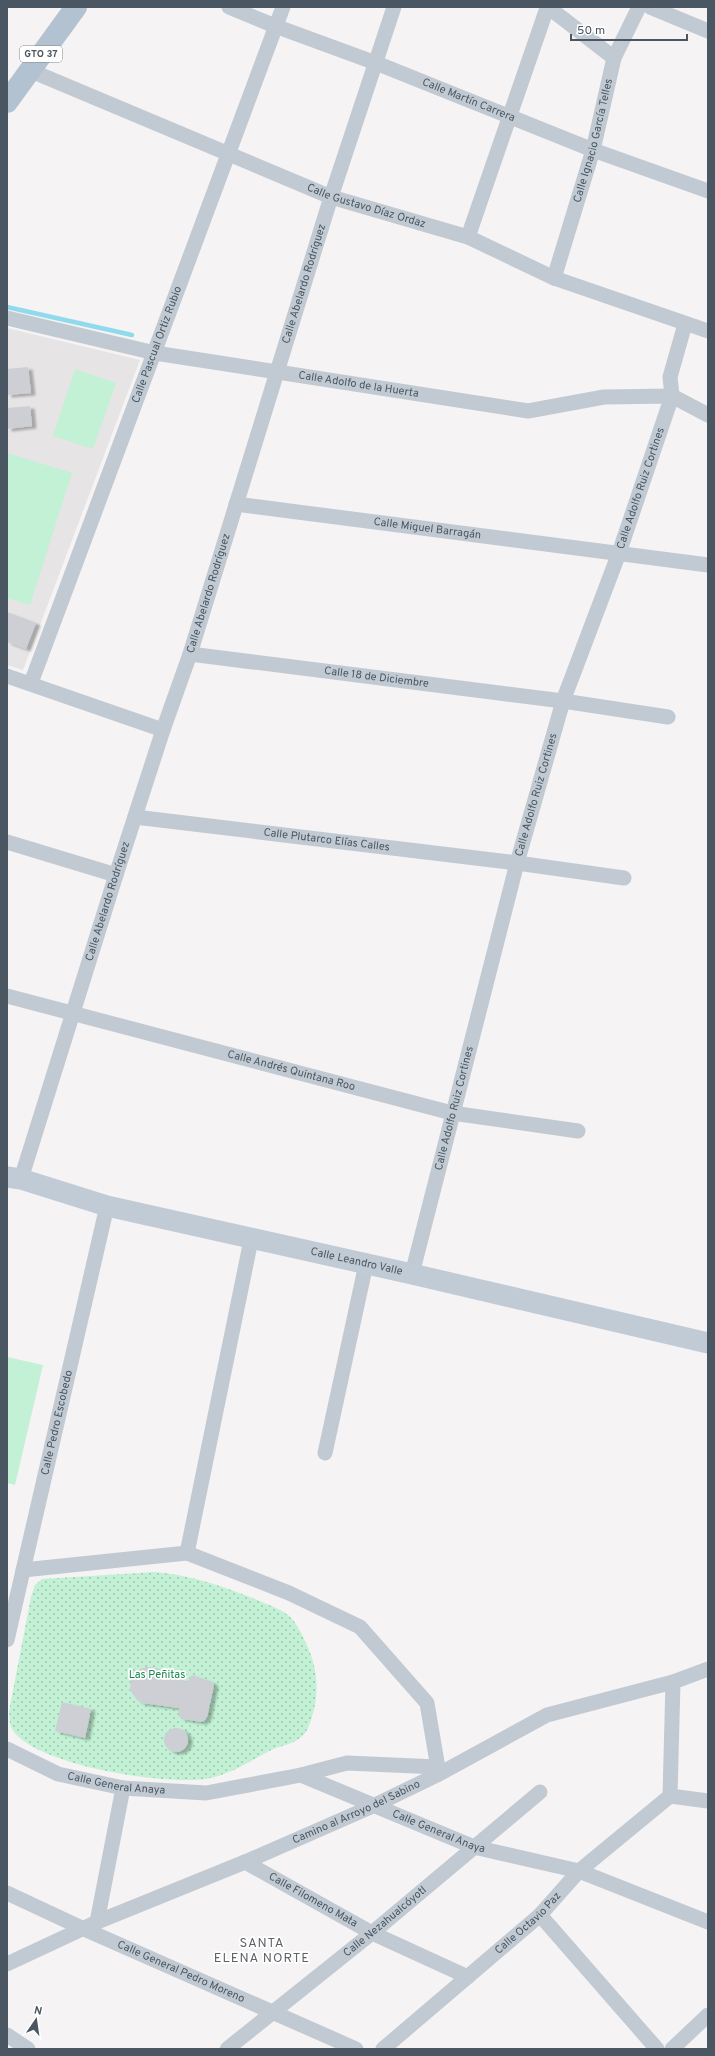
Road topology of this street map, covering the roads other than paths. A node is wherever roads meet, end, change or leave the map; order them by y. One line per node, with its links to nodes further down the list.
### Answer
1 (56, 7): 11 (main road)
2 (76, 7): 11 (main road, GTO 37)
3 (229, 7): 9 (street, Calle Martín Carrera)
4 (283, 7): 9 (street, Calle Pascual Ortiz Rubio)
5 (394, 7): 13 (street, Calle Abelardo Rodríguez)
6 (639, 7): 12 (street, Calle Ignacio García Telles)
7 (650, 7): 10 (street)
8 (547, 8): 12 (street); 16 (street)
9 (275, 26): 13 (street, Calle Martín Carrera); 18 (street, Calle Pascual Ortiz Rubio)
10 (708, 31)
11 (44, 49): 14 (main road, GTO 37)
12 (614, 58): 17 (street, Calle Ignacio García Telles)
13 (376, 63): 16 (street, Calle Martín Carrera); 20 (street, Calle Abelardo Rodríguez)
14 (29, 70): 15 (main road, GTO 37); 18 (street, Calle Gustavo Díaz Ordaz)
15 (7, 102)
16 (511, 117): 17 (street, Calle Martín Carrera); 21 (street)
17 (593, 150): 19 (street, Calle Martín Carrera); 22 (street, Calle Ignacio García Telles)
18 (228, 153): 20 (street, Calle Gustavo Díaz Ordaz); 26 (street, Calle Pascual Ortiz Rubio)
19 (708, 191)
20 (330, 197): 21 (street, Calle Gustavo Díaz Ordaz); 27 (street, Calle Abelardo Rodríguez)
21 (468, 237): 22 (street, Calle Gustavo Díaz Ordaz)
22 (554, 278): 24 (street, Calle Gustavo Díaz Ordaz)
23 (7, 318): 26 (street, Calle Adolfo de la Huerta)
24 (685, 324): 25 (street, Calle Gustavo Díaz Ordaz); 28 (street, Calle Adolfo Ruiz Cortines)
25 (708, 331)
26 (155, 353): 27 (street, Calle Adolfo de la Huerta); 35 (street, Calle Pascual Ortiz Rubio)
27 (277, 371): 28 (street, Calle Adolfo de la Huerta); 30 (street, Calle Abelardo Rodríguez)
28 (672, 396): 29 (street, Calle Adolfo de la Huerta); 31 (street, Calle Adolfo Ruiz Cortines)
29 (708, 415)
30 (236, 504): 31 (street, Calle Miguel Barragán); 33 (street, Calle Abelardo Rodríguez)
31 (619, 553): 32 (street, Calle Miguel Barragán); 36 (street, Calle Adolfo Ruiz Cortines)
32 (708, 565)
33 (190, 654): 36 (street, Calle 18 de Diciembre); 38 (street, Calle Abelardo Rodríguez)
34 (7, 676): 35 (street)
35 (31, 683): 38 (street)
36 (562, 701): 37 (street, Calle 18 de Diciembre); 41 (street, Calle Adolfo Ruiz Cortines)
37 (668, 717)
38 (163, 730): 39 (street, Calle Abelardo Rodríguez)
39 (135, 818): 41 (street, Calle Plutarco Elías Calles); 42 (street, Calle Abelardo Rodríguez)
40 (7, 842): 42 (street)
41 (517, 863): 43 (street, Calle Plutarco Elías Calles); 46 (street, Calle Adolfo Ruiz Cortines)
42 (116, 875): 45 (street, Calle Abelardo Rodríguez)
43 (624, 878)
44 (7, 996): 45 (street, Calle Andrés Quintana Roo)
45 (73, 1013): 46 (street, Calle Andrés Quintana Roo); 48 (street, Calle Abelardo Rodríguez)
46 (452, 1113): 47 (street, Calle Andrés Quintana Roo); 52 (street, Calle Adolfo Ruiz Cortines)
47 (578, 1131)
48 (14, 1178): 49 (street, Calle Leandro Valle)
49 (107, 1206): 50 (street, Calle Leandro Valle); 56 (street, Calle Pedro Escobedo)
50 (251, 1240): 51 (street, Calle Leandro Valle); 55 (street)
51 (366, 1264): 52 (street, Calle Leandro Valle); 54 (street)
52 (412, 1274): 53 (street, Calle Leandro Valle)
53 (708, 1343)
54 (325, 1453)
55 (187, 1553): 56 (street); 61 (street)
56 (23, 1570): 57 (street, Calle Pedro Escobedo)
57 (7, 1637)
58 (708, 1669): 59 (street, Camino al Arroyo del Sabino)
59 (673, 1682): 61 (street, Camino al Arroyo del Sabino); 65 (street)
60 (7, 1749): 63 (street, Calle General Anaya)
61 (438, 1771): 62 (street); 67 (street, Camino al Arroyo del Sabino)
62 (301, 1775): 63 (street, Calle General Anaya); 67 (street, Calle General Anaya)
63 (123, 1788): 73 (street)
64 (540, 1792): 68 (street, Calle Nezahualcóyotl)
65 (670, 1796): 66 (street); 70 (street, Calle Octavio Paz)
66 (708, 1801)
67 (373, 1806): 68 (street, Calle General Anaya); 69 (street, Camino al Arroyo del Sabino)
68 (474, 1847): 70 (street, Calle General Anaya); 76 (street, Calle Nezahualcóyotl)
69 (245, 1862): 73 (street, Camino al Arroyo del Sabino); 76 (street, Calle Filomeno Mata)
70 (579, 1871): 72 (street, Calle Octavio Paz); 74 (street, Calle General Anaya)
71 (7, 1894): 75 (street, Calle General Pedro Moreno)
72 (540, 1915): 78 (street, Calle Octavio Paz); 86 (street)
73 (97, 1922): 75 (street, Camino al Arroyo del Sabino)
74 (708, 1922)
75 (84, 1930): 77 (street, Camino al Arroyo del Sabino); 79 (street, Calle General Pedro Moreno)
76 (372, 1933): 78 (street, Calle Filomeno Mata); 79 (street, Calle Nezahualcóyotl)
77 (7, 1964)
78 (468, 1977): 85 (street, Calle Octavio Paz)
79 (273, 2013): 83 (street, Calle Nezahualcóyotl); 84 (street, Calle General Pedro Moreno)
80 (708, 2015): 87 (street)
81 (7, 2035): 82 (street)
82 (28, 2049)
83 (227, 2049)
84 (356, 2049)
85 (383, 2049)
86 (658, 2049)
87 (672, 2049)

